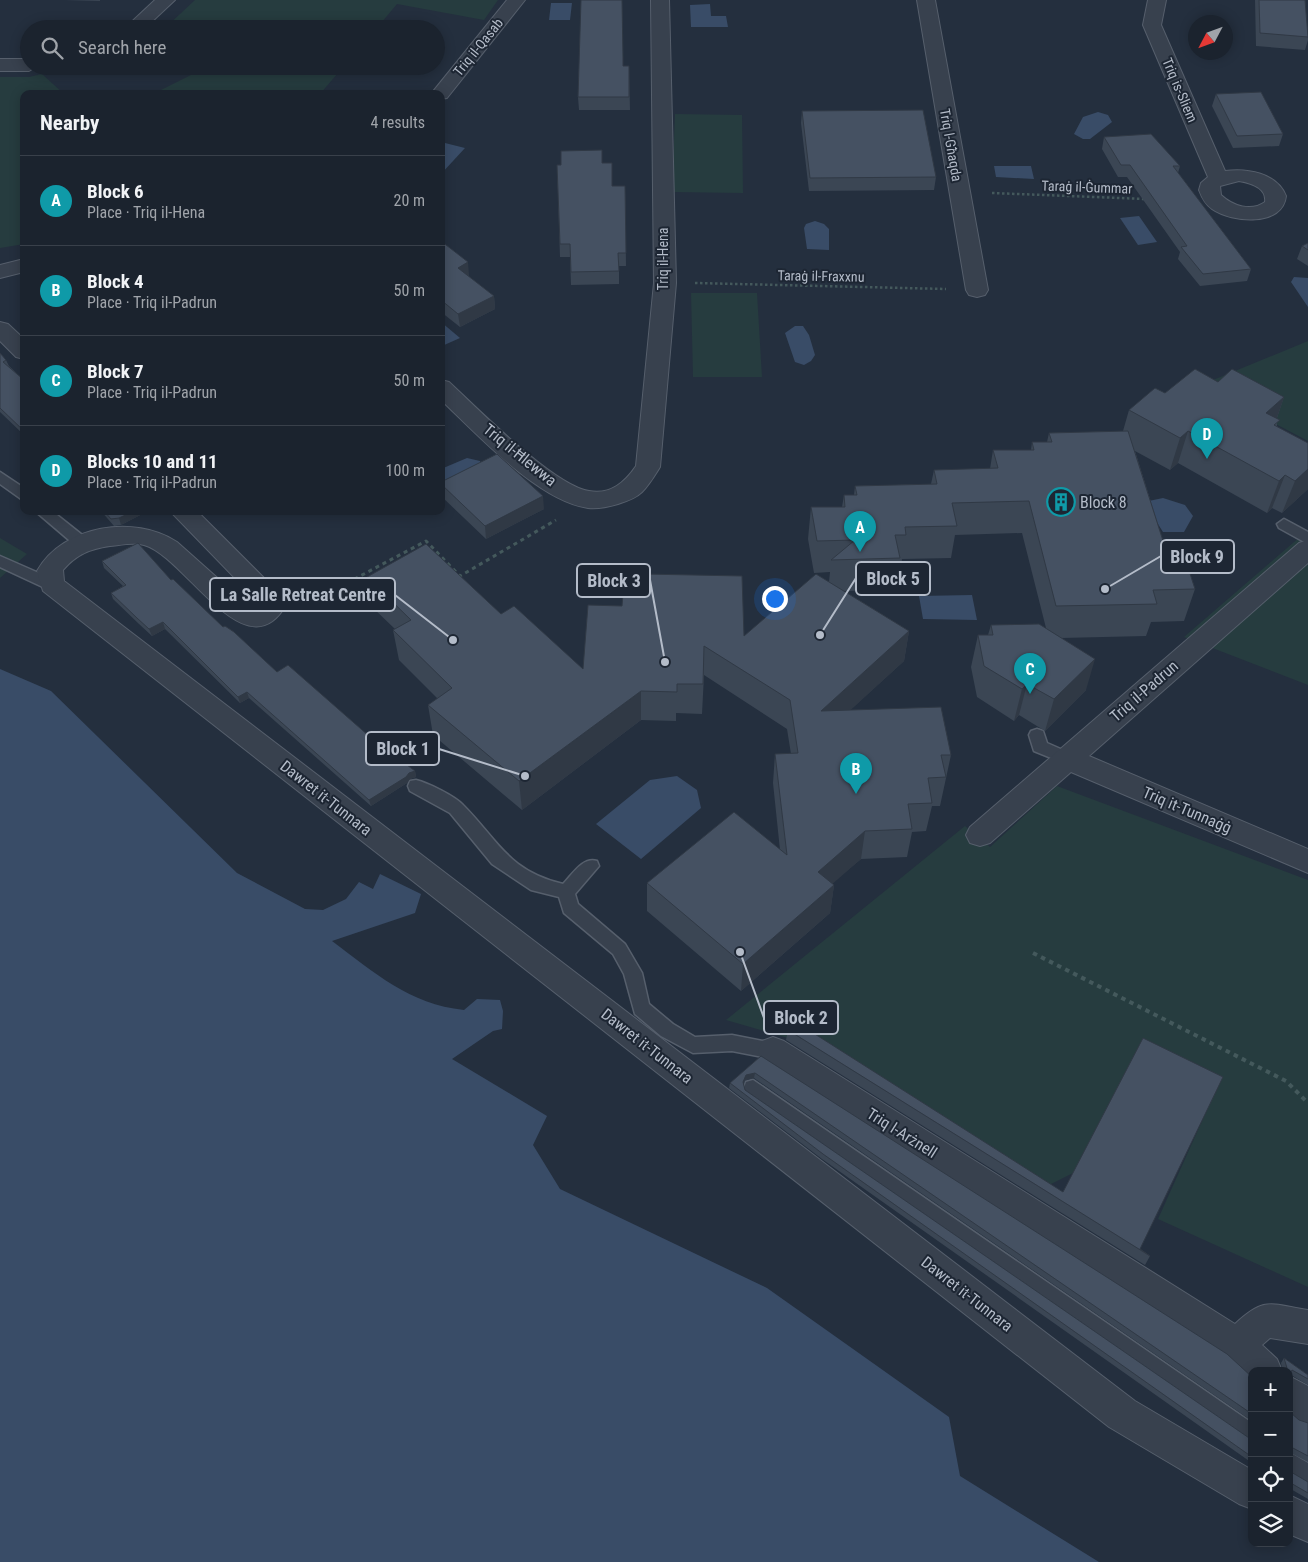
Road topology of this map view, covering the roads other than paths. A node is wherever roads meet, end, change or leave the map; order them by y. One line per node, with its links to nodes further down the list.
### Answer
1 (166, 0): 6 (street)
2 (516, 0): 9 (street, Triq il-Qasab)
3 (660, 0): 19 (street, Triq il-Hena)
4 (926, 0): 13 (street, Triq l-Għaqda)
5 (1157, 0): 10 (street, Triq is-Sliem)
6 (143, 20)
7 (0, 65): 8 (street)
8 (20, 65)
9 (443, 90)
10 (1218, 178)
11 (20, 266): 12 (street)
12 (0, 272)
13 (977, 290)
14 (0, 328): 15 (street)
15 (20, 348)
16 (445, 391): 19 (street, Triq il-Ħlewwa)
17 (0, 477): 18 (lane)
18 (20, 493)
19 (610, 498)
20 (47, 515): 24 (lane)
21 (186, 515): 24 (street)
22 (1284, 524): 23 (lane)
23 (1308, 539)
24 (81, 542): 27 (street)
25 (1308, 549): 29 (street, Triq il-Padrun)
26 (0, 561): 27 (lane, Dawret it-Tunnara)
27 (52, 585): 45 (street, Dawret it-Tunnara)
28 (1037, 735): 29 (lane)
29 (1066, 758): 31 (street, Triq il-Padrun); 32 (street, Triq it-Tunnaġġ)
30 (416, 786): 34 (lane)
31 (980, 835)
32 (1308, 861)
33 (591, 866): 34 (lane)
34 (566, 892): 35 (lane, Triq l-Arżnell)
35 (773, 1052): 38 (street, Triq l-Arżnell)
36 (753, 1088): 42 (lane)
37 (1308, 1327): 38 (street)
38 (1236, 1345): 39 (street)
39 (1261, 1367)
40 (1293, 1397): 41 (street)
41 (1308, 1410)
42 (1248, 1433)
43 (1293, 1466): 44 (lane)
44 (1308, 1476)
45 (1248, 1489)
46 (1293, 1515): 47 (street)
47 (1308, 1524)

